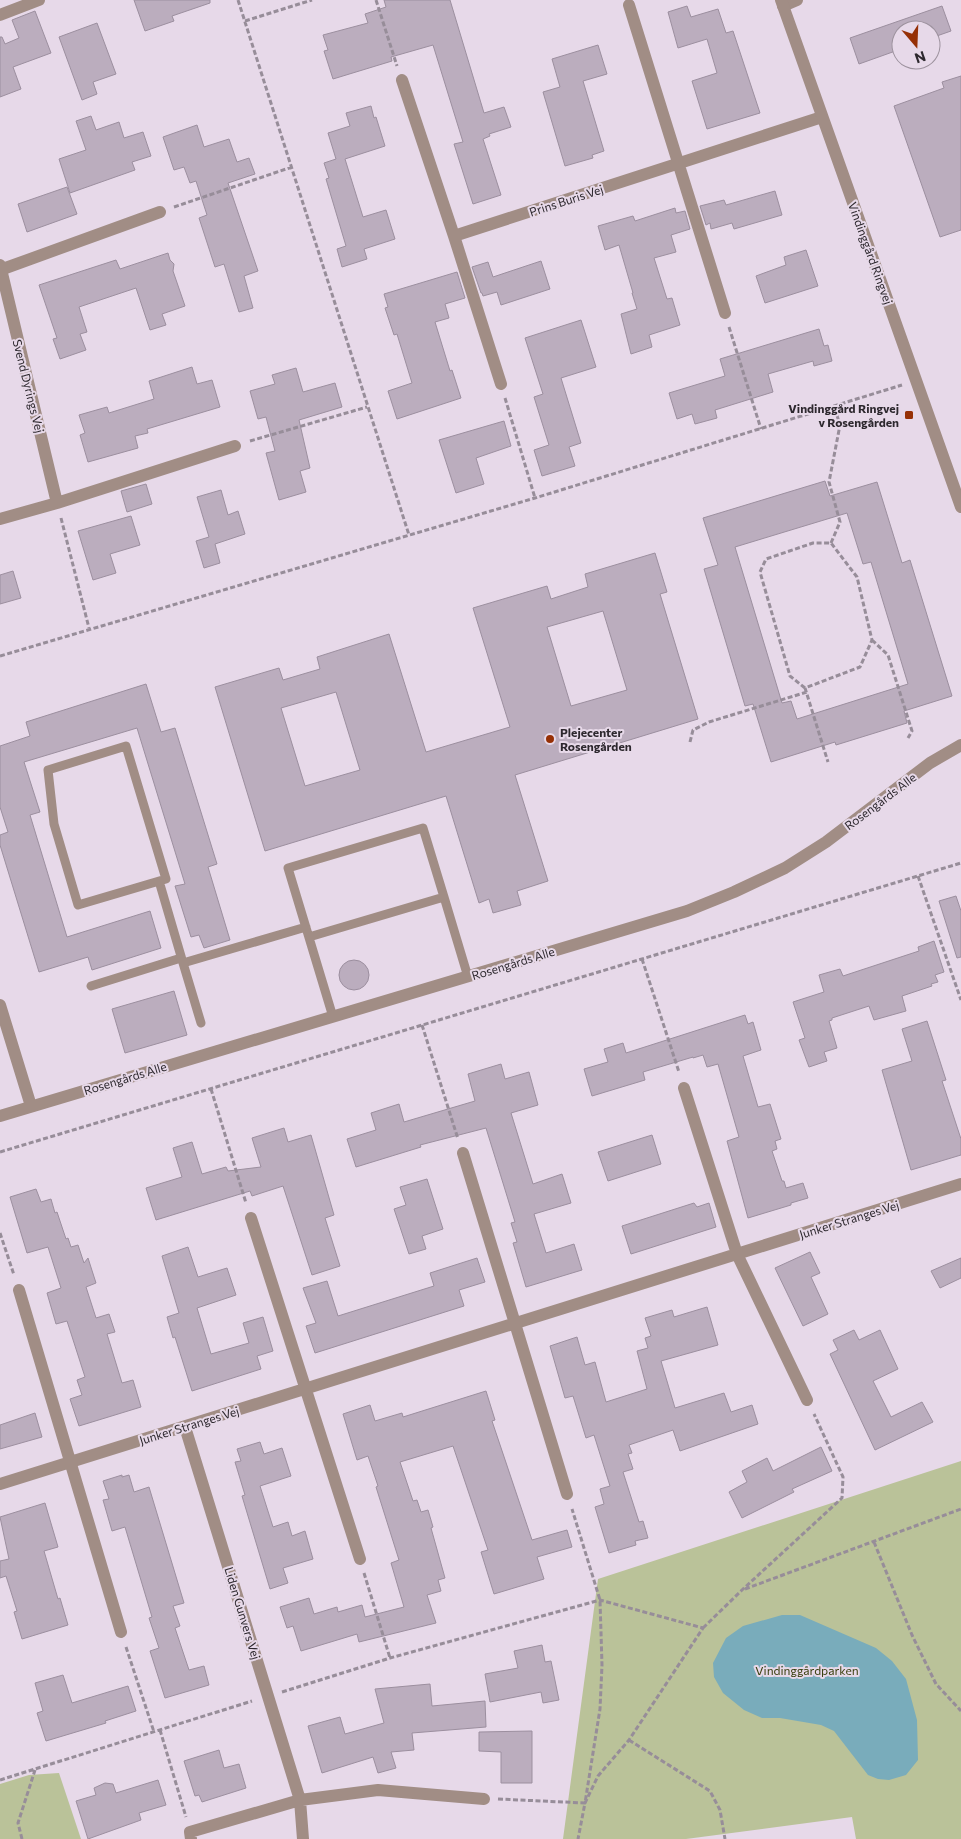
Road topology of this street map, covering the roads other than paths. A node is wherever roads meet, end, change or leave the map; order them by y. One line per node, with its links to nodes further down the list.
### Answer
1 (39, 0): 5 (street)
2 (797, 0): 3 (street)
3 (782, 3): 7 (street, Vindinggård Ringvej)
4 (629, 5): 8 (street)
5 (0, 15)
6 (402, 80): 10 (street)
7 (822, 117): 8 (street, Prins Buris Vej); 16 (street, Vindinggård Ringvej)
8 (678, 164): 10 (street, Prins Buris Vej); 12 (street)
9 (160, 212): 11 (street, Svend Dyrings Vej)
10 (454, 236): 13 (street)
11 (0, 268): 15 (street, Svend Dyrings Vej)
12 (725, 313)
13 (501, 384)
14 (235, 446): 15 (street)
15 (58, 502): 17 (street)
16 (961, 507)
17 (0, 519)
18 (961, 745): 24 (street, Rosengårds Alle)
19 (159, 881): 19 (lane); 23 (lane)
20 (444, 897): 21 (lane); 22 (lane); 24 (lane)
21 (306, 927): 22 (lane); 23 (lane)
22 (309, 937): 27 (lane)
23 (182, 960): 25 (lane); 28 (lane)
24 (468, 977): 27 (street, Rosengårds Alle)
25 (91, 986)
26 (0, 1005): 30 (street)
27 (333, 1017): 30 (street, Rosengårds Alle)
28 (201, 1024)
29 (684, 1088): 35 (street)
30 (31, 1106): 31 (street, Rosengårds Alle)
31 (0, 1116)
32 (463, 1153): 37 (street)
33 (961, 1184): 35 (street, Junker Stranges Vej)
34 (251, 1218): 38 (street)
35 (737, 1254): 37 (street, Junker Stranges Vej); 39 (street)
36 (19, 1290): 41 (street)
37 (516, 1324): 38 (street, Junker Stranges Vej); 43 (street)
38 (307, 1388): 40 (street, Junker Stranges Vej); 44 (street)
39 (807, 1400)
40 (185, 1427): 41 (street, Junker Stranges Vej); 47 (street, Liden Gunvers Vej)
41 (71, 1462): 42 (street, Junker Stranges Vej); 45 (street)
42 (0, 1484)
43 (567, 1494)
44 (360, 1559)
45 (121, 1632)
46 (484, 1799): 47 (street)
47 (300, 1800): 48 (street); 49 (street, Liden Gunvers Vej)
48 (191, 1836)
49 (303, 1839)

